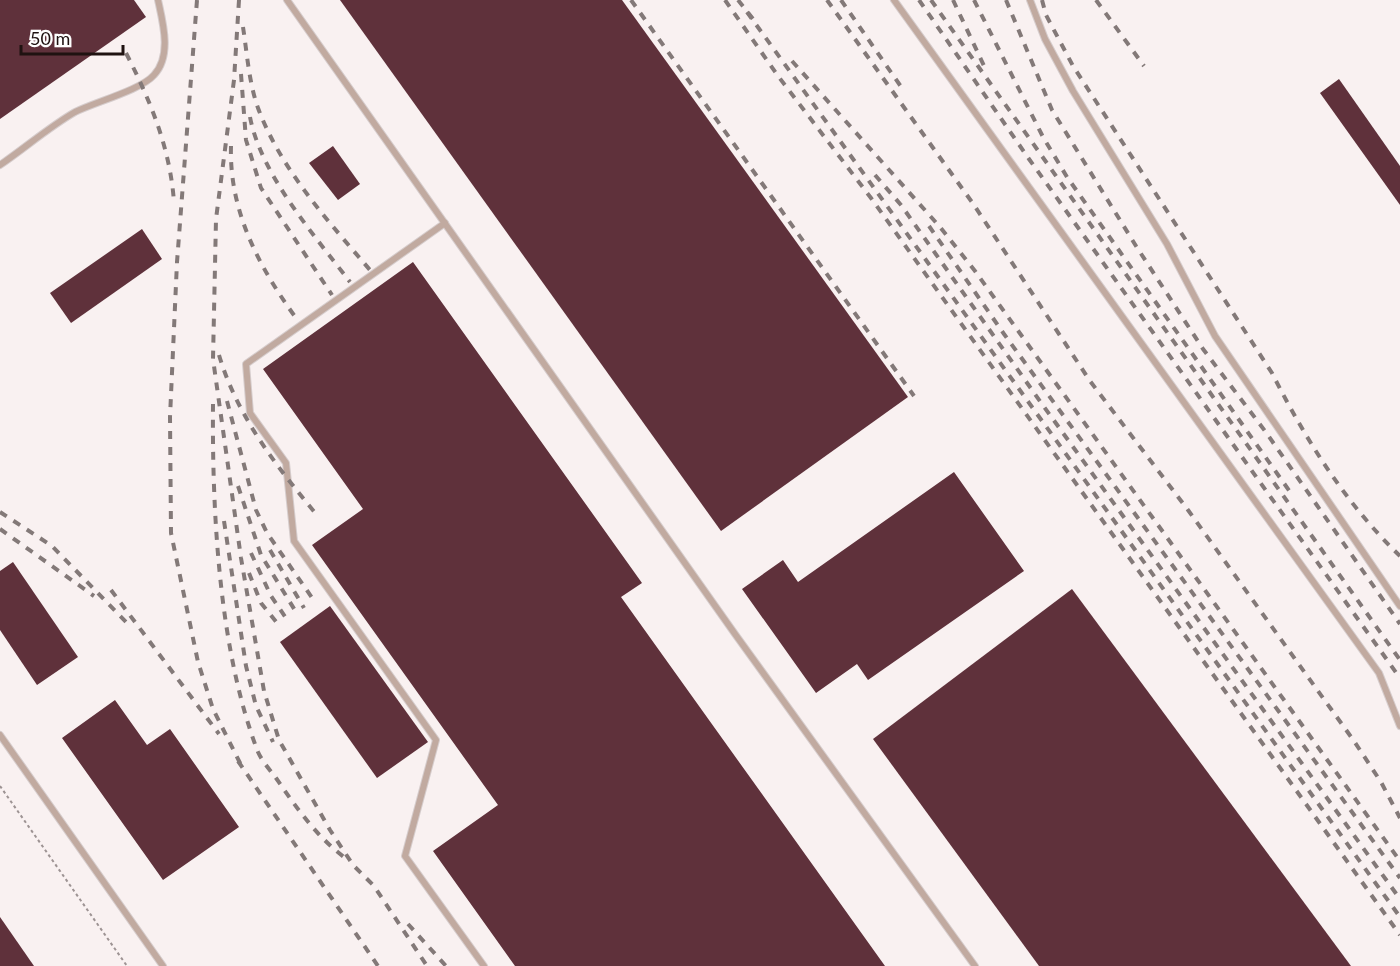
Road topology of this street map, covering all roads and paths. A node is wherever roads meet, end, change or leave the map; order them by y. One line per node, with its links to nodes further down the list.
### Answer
1 (159, 0): 5 (lane)
2 (287, 0): 6 (lane)
3 (894, 0): 8 (lane)
4 (1030, 0): 7 (lane)
5 (0, 165)
6 (445, 223): 13 (lane); 14 (lane)
7 (1400, 606)
8 (1400, 726)
9 (0, 735): 12 (lane)
10 (0, 786): 11 (path)
11 (127, 966)
12 (163, 966)
13 (484, 966)
14 (975, 966)

